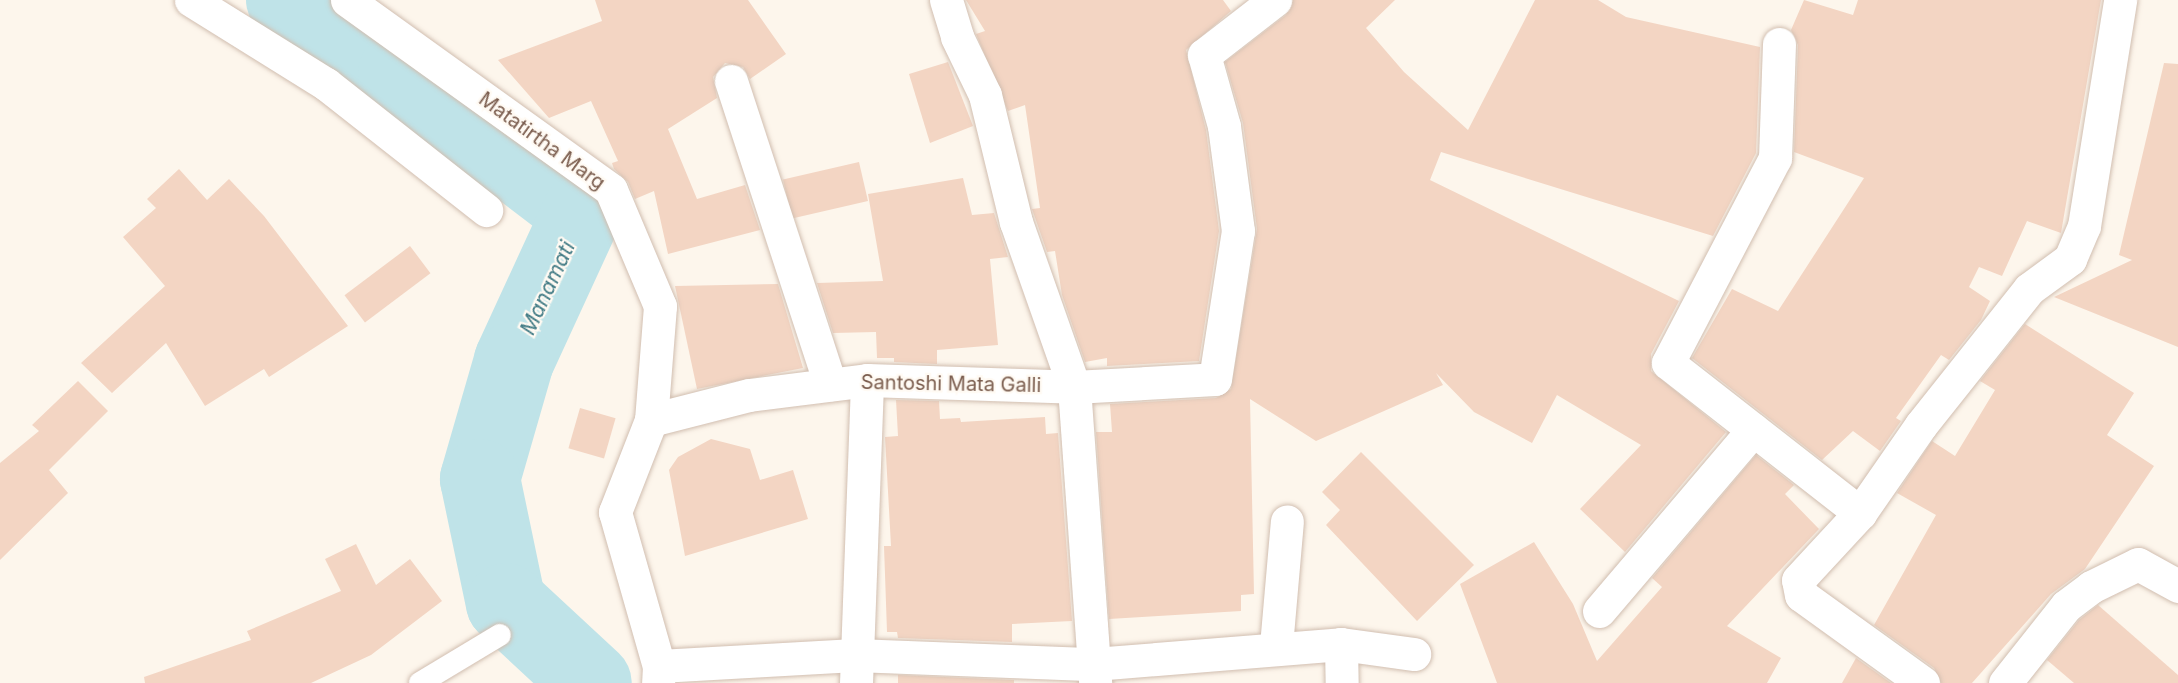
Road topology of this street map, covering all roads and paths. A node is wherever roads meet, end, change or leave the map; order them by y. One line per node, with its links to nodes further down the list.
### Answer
1 (191, 0): 8 (street)
2 (347, 0): 12 (street, Matatirtha Marg)
3 (946, 0): 11 (street)
4 (1275, 0): 11 (street, Santoshi Mata Galli)
5 (2120, 0): 14 (street)
6 (1779, 44): 13 (street)
7 (731, 81): 10 (street)
8 (486, 210)
9 (867, 380): 10 (street, Santoshi Mata Galli); 11 (street, Santoshi Mata Galli); 22 (street)
10 (830, 384): 12 (street, Santoshi Mata Galli)
11 (1074, 387): 23 (street)
12 (651, 420): 24 (street, Matatirtha Marg)
13 (1753, 430): 14 (street); 17 (street)
14 (1860, 513): 27 (street)
15 (1287, 521): 20 (street)
16 (2178, 585): 28 (street)
17 (1599, 611)
18 (500, 635): 25 (lane)
19 (1341, 644): 20 (street); 21 (street); 26 (street)
20 (1276, 646): 23 (street)
21 (1414, 654)
22 (855, 669): 23 (street); 24 (street)
23 (1095, 673)
24 (658, 675)
25 (420, 683)
26 (1342, 683)
27 (1923, 683)
28 (2005, 683)

